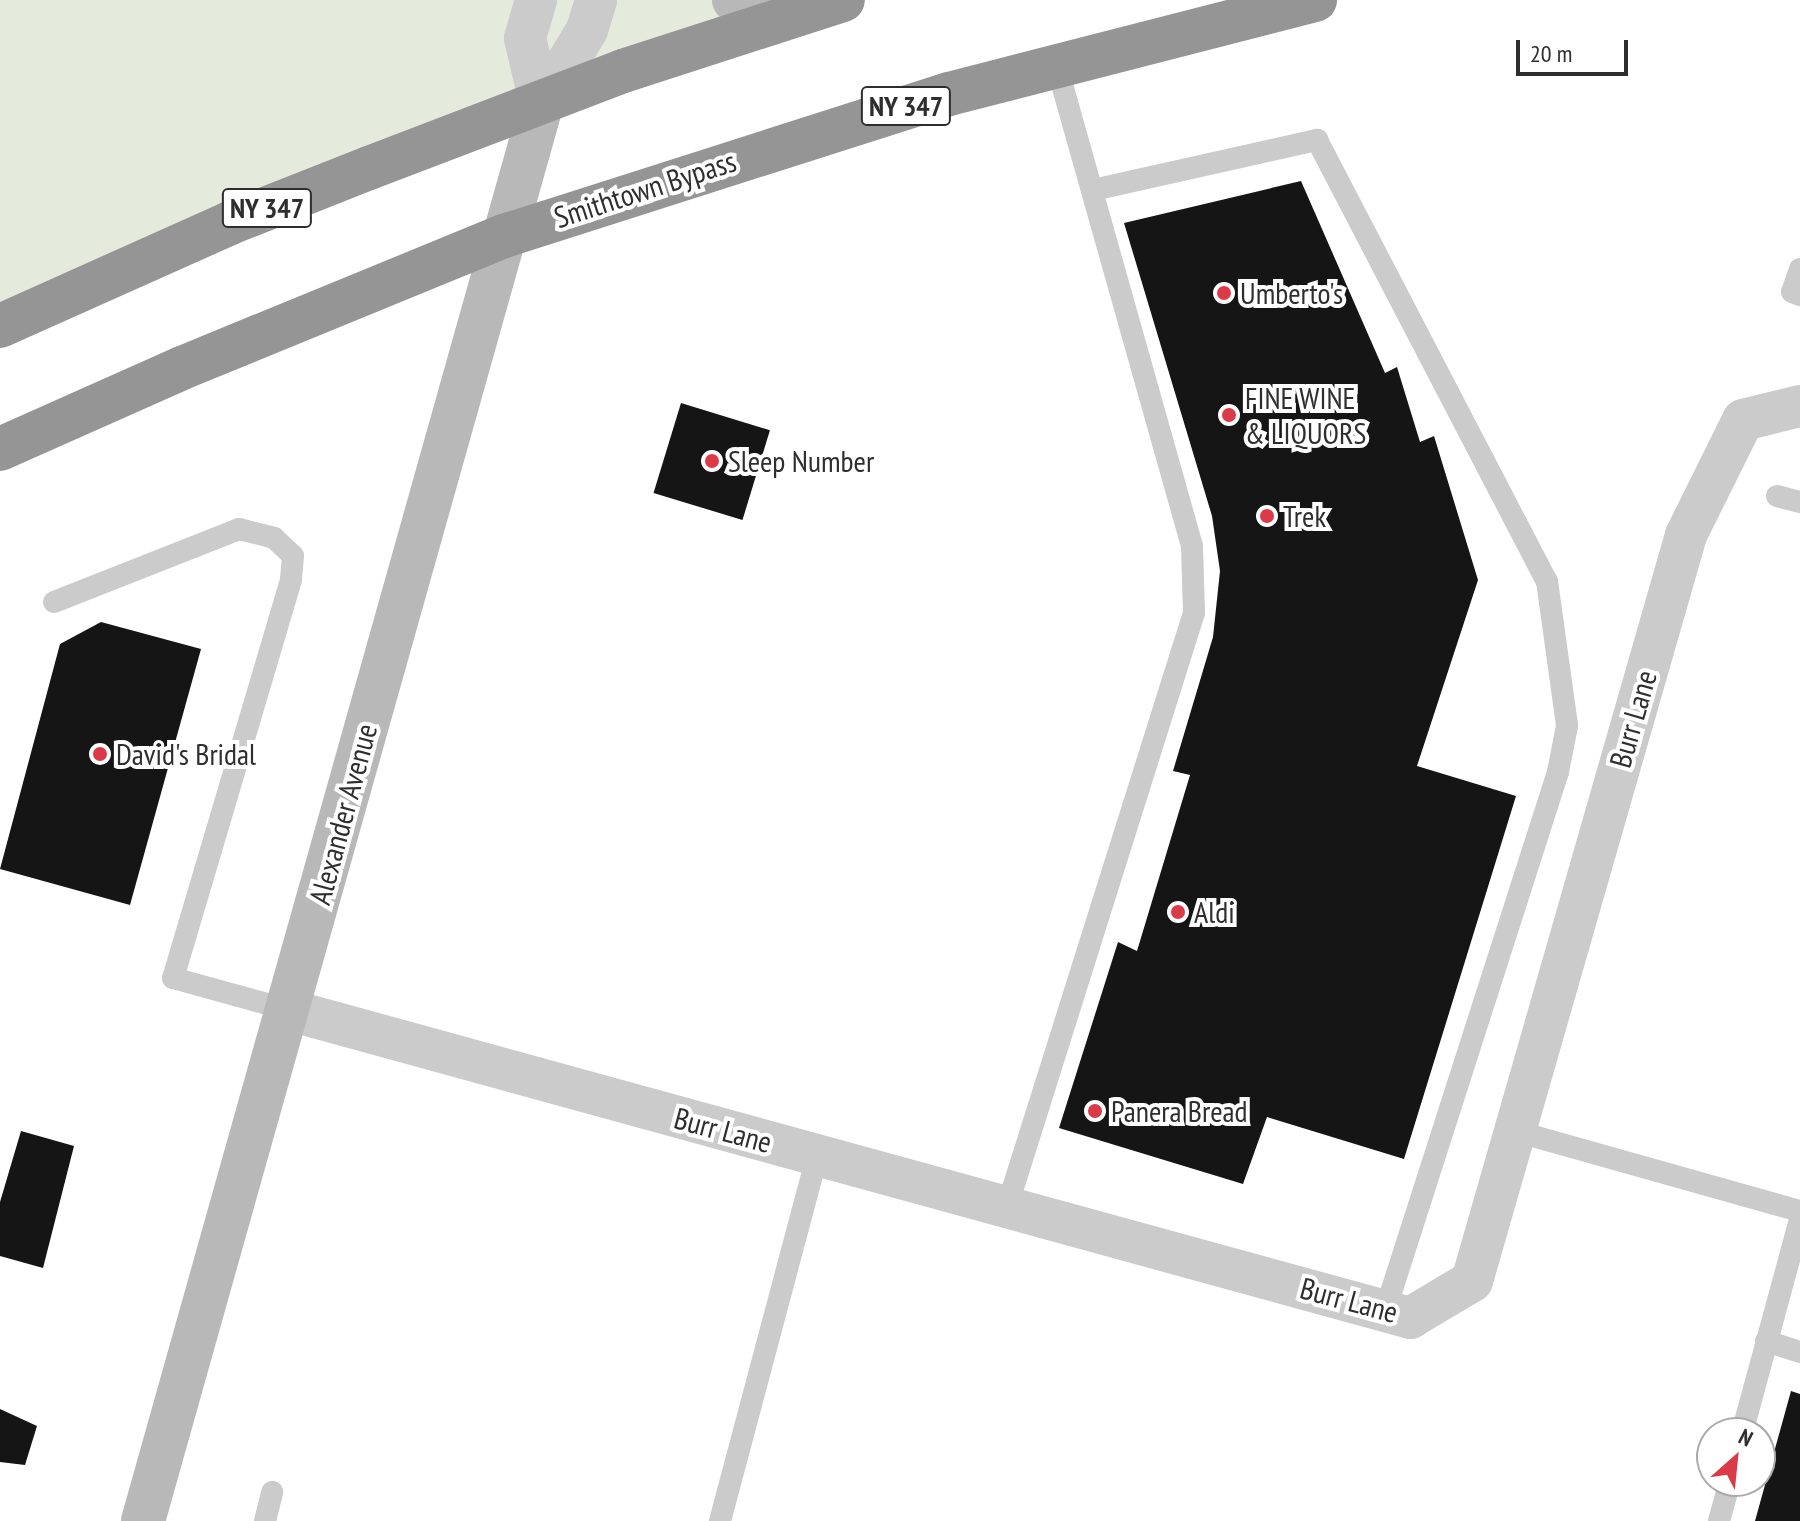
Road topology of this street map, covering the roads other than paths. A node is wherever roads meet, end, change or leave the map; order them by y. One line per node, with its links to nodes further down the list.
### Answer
1 (536, 0): 8 (street)
2 (596, 0): 8 (street)
3 (734, 0): 6 (street)
4 (843, 0): 6 (highway, NY 347)
5 (1315, 0): 7 (highway, Smithtown Bypass / NY 347)
6 (772, 23): 8 (highway, NY 347)
7 (1056, 63): 9 (lane); 10 (highway, Smithtown Bypass / NY 347)
8 (541, 106): 10 (street, Alexander Avenue); 13 (highway, NY 347)
9 (1093, 190): 22 (lane); 25 (lane)
10 (504, 236): 15 (highway, Smithtown Bypass / NY 347); 19 (street, Alexander Avenue)
11 (1800, 269): 12 (lane)
12 (1800, 295)
13 (0, 326)
14 (1800, 406): 20 (street, Burr Lane)
15 (0, 449)
16 (1777, 496): 17 (lane)
17 (1800, 502)
18 (54, 602): 19 (lane)
19 (289, 1010): 21 (street, Burr Lane); 31 (street, Alexander Avenue)
20 (1515, 1131): 23 (lane); 25 (street, Burr Lane)
21 (817, 1156): 22 (street, Burr Lane); 33 (lane)
22 (1007, 1207): 25 (street, Burr Lane)
23 (1800, 1211)
24 (1800, 1220): 26 (lane)
25 (1385, 1311)
26 (1766, 1341): 27 (lane); 28 (lane)
27 (1800, 1352)
28 (1746, 1417)
29 (272, 1492): 32 (lane)
30 (1726, 1497): 34 (lane)
31 (143, 1521)
32 (265, 1521)
33 (720, 1521)
34 (1719, 1521)

